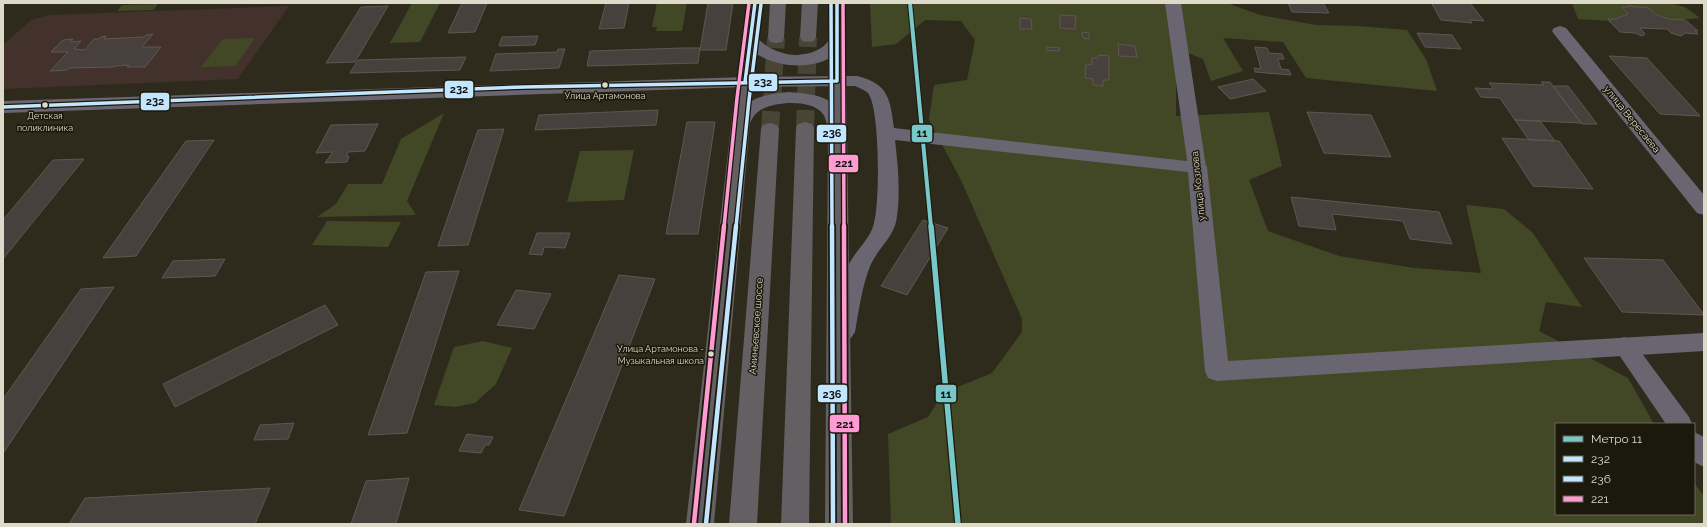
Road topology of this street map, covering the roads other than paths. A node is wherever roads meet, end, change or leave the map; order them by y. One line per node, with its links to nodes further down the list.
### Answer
1 (755, 3): 9 (main road)
2 (778, 3): 8 (main road)
3 (810, 3): 7 (main road)
4 (837, 3): 10 (main road)
5 (1173, 3): 19 (street, улица Козлова)
6 (1560, 30): 20 (street, улица Вересаева)
7 (808, 37)
8 (776, 38)
9 (750, 40): 10 (street); 12 (main road)
10 (837, 40): 11 (main road)
11 (837, 81): 12 (street); 15 (main road); 18 (street)
12 (745, 82): 13 (street); 14 (main road)
13 (3, 107)
14 (740, 124): 15 (street); 27 (main road)
15 (836, 124): 23 (main road)
16 (805, 128): 29 (main road)
17 (770, 129): 28 (main road, Аминьевское шоссе)
18 (885, 133): 19 (street); 23 (street)
19 (1196, 167): 22 (street, улица Козлова)
20 (1704, 208)
21 (1704, 342): 22 (street)
22 (1624, 346): 24 (street)
23 (839, 353): 30 (main road)
24 (1679, 423)
25 (1695, 444): 26 (street)
26 (1704, 456)
27 (700, 524)
28 (743, 524)
29 (795, 524)
30 (839, 524)

